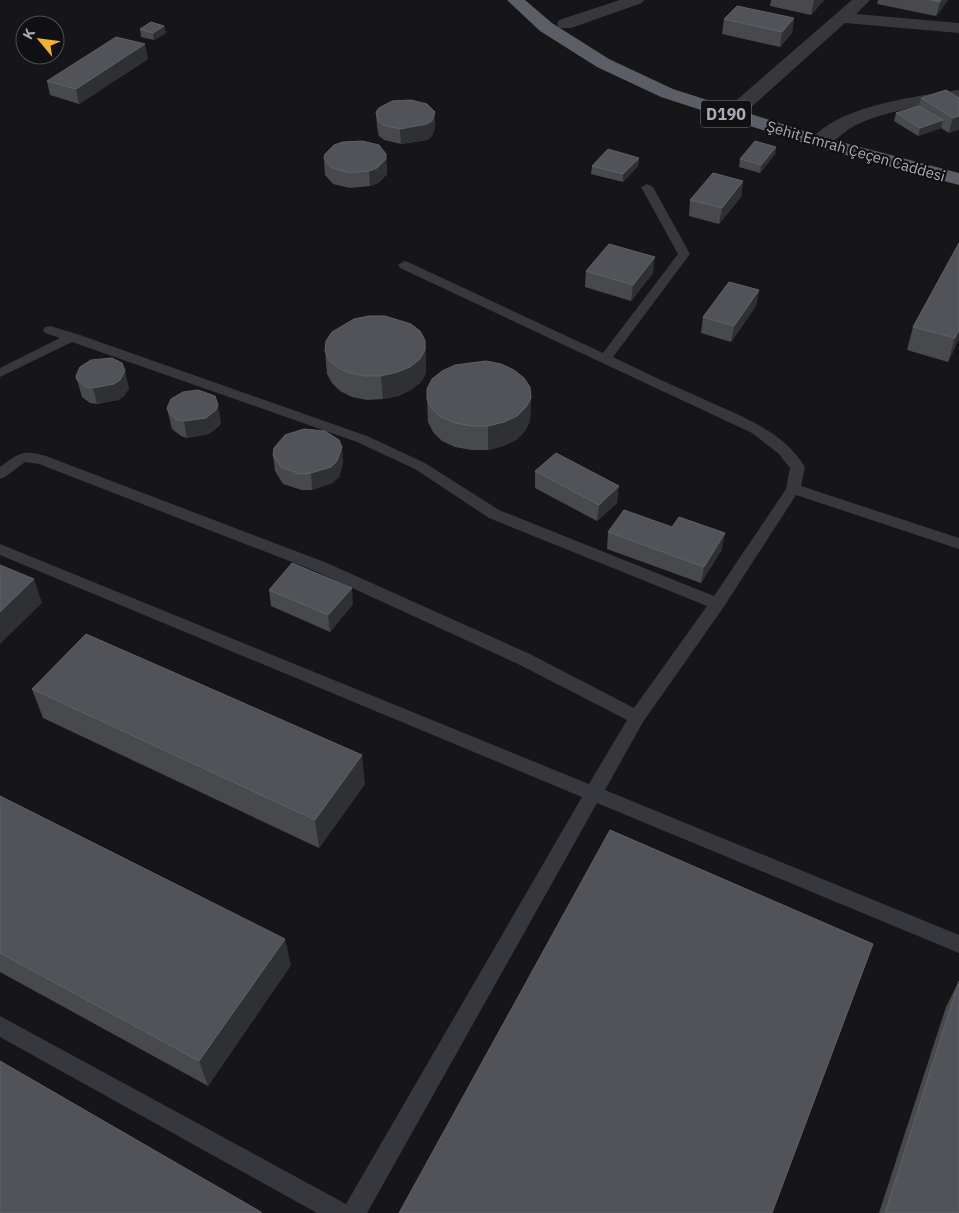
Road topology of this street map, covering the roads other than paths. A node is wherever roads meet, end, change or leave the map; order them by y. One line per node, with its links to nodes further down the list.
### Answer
1 (515, 0): 9 (highway, Şehit Emrah Çeçen Caddesi / D190)
2 (535, 0): 6 (highway, D190)
3 (636, 0): 6 (street)
4 (862, 0): 5 (street)
5 (842, 18): 7 (street); 9 (street)
6 (565, 24): 9 (highway, D190)
7 (959, 28)
8 (959, 95): 10 (street)
9 (736, 111): 10 (highway, Şehit Emrah Çeçen Caddesi / D190)
10 (824, 138): 11 (highway, D190); 12 (highway, Şehit Emrah Çeçen Caddesi / D190)
11 (959, 167)
12 (959, 179)
13 (647, 187): 17 (lane)
14 (404, 265): 17 (lane)
15 (50, 330): 16 (lane)
16 (72, 337): 18 (lane); 23 (lane)
17 (605, 359): 20 (lane)
18 (0, 373)
19 (0, 474): 24 (lane)
20 (793, 489): 21 (lane); 23 (lane)
21 (959, 544)
22 (0, 549): 25 (lane)
23 (717, 604): 24 (lane)
24 (637, 717): 25 (lane)
25 (593, 793): 26 (lane); 29 (lane)
26 (959, 944)
27 (0, 1026): 28 (lane)
28 (340, 1213)
29 (354, 1213)

